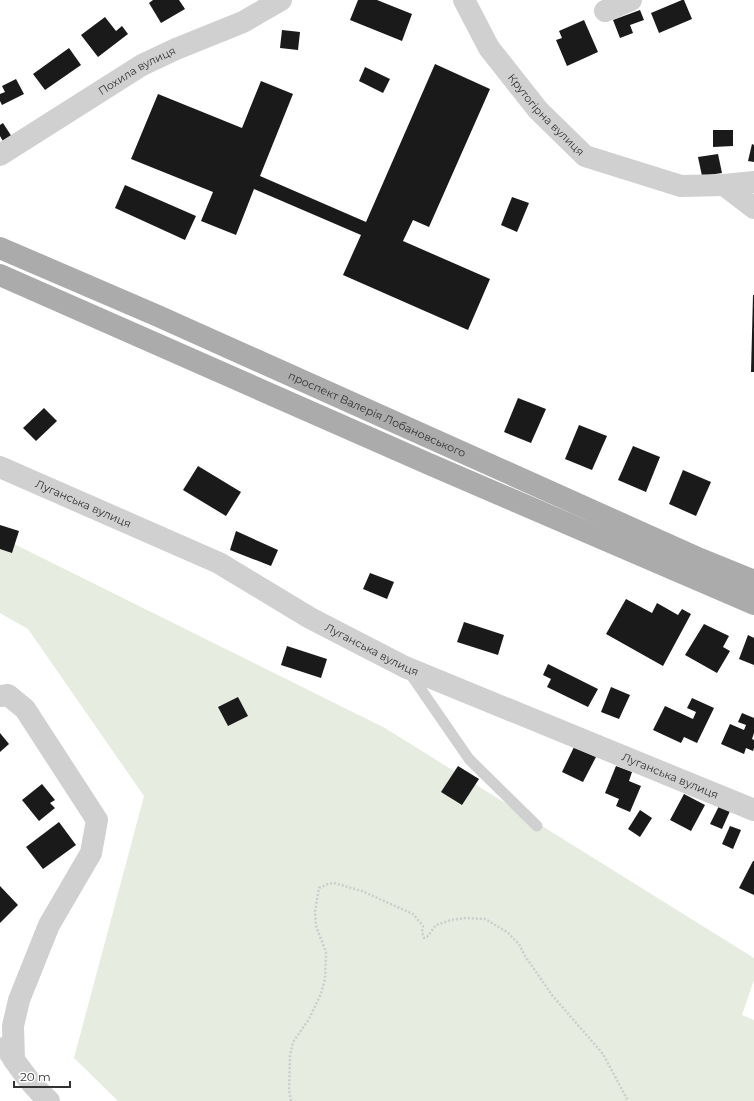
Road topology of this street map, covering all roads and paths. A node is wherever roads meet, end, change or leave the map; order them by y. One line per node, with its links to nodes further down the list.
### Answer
1 (282, 0): 5 (street, Похила вулиця)
2 (464, 0): 7 (street, Крутогірна вулиця)
3 (632, 0): 4 (street)
4 (606, 11)
5 (0, 156)
6 (754, 182): 7 (street, Крутогірна вулиця)
7 (724, 185): 8 (street)
8 (754, 208)
9 (0, 248): 12 (main road, проспект Валерія Лобановського)
10 (0, 275): 13 (main road)
11 (0, 467): 14 (street, Луганська вулиця)
12 (754, 581)
13 (754, 604)
14 (405, 667): 16 (street, Луганська вулиця); 17 (lane)
15 (3, 690): 19 (street)
16 (754, 810)
17 (537, 826)
18 (0, 1035): 19 (street)
19 (14, 1060): 20 (street)
20 (49, 1101)
21 (291, 1101): 22 (path)
22 (628, 1101)

